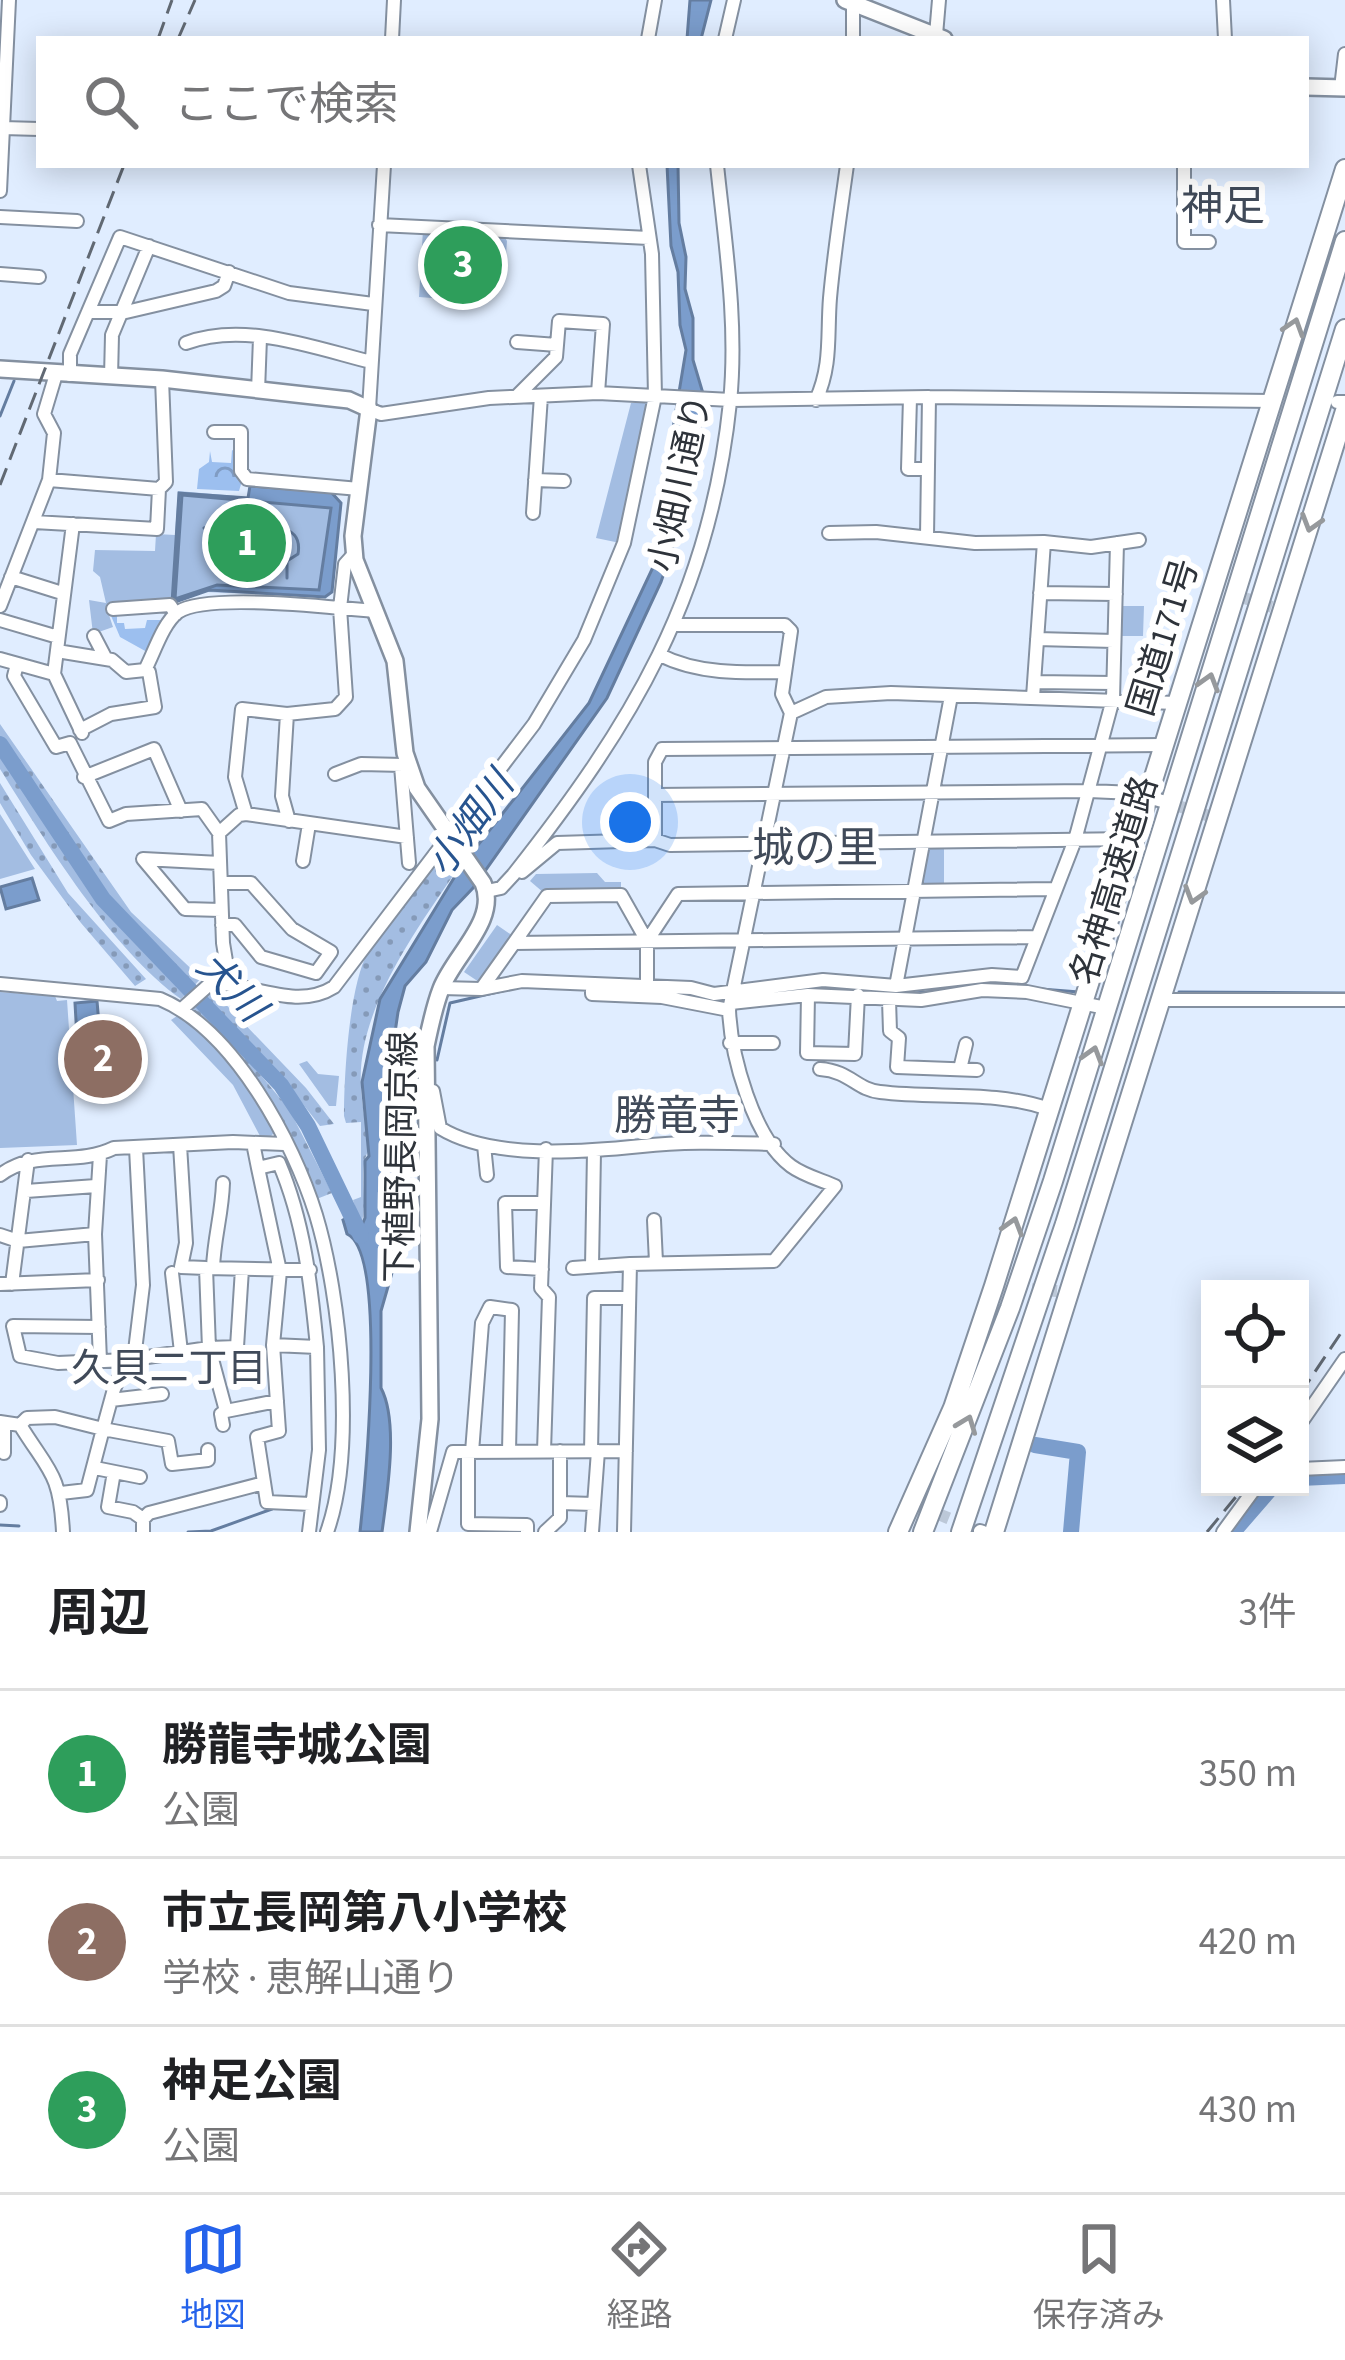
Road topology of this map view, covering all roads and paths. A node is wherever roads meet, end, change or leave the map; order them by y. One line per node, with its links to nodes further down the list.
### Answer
1 (9, 0): 16 (street)
2 (394, 0): 8 (street)
3 (655, 0): 9 (street)
4 (734, 0): 10 (street)
5 (939, 0): 13 (street)
6 (1223, 0): 14 (street)
7 (850, 1): 11 (street); 12 (main road)
8 (392, 36)
9 (649, 36)
10 (726, 36)
11 (854, 36)
12 (938, 36)
13 (940, 36)
14 (1225, 36)
15 (1345, 54): 18 (street)
16 (2, 83): 19 (street)
17 (1309, 87): 18 (main road)
18 (1343, 88)
19 (2, 125): 20 (street); 27 (street)
20 (36, 129)
21 (384, 168): 30 (street)
22 (639, 168): 31 (street)
23 (717, 168): 58 (street, 小畑川通り)
24 (847, 168): 59 (street)
25 (1184, 168): 33 (street)
26 (1345, 169): 60 (highway, 国道171号, one-way to 26)
27 (0, 191)
28 (0, 217): 29 (street)
29 (77, 221)
30 (380, 225): 31 (street); 38 (street)
31 (649, 238): 54 (street)
32 (1345, 241): 252 (highway, 名神高速道路, one-way to 32)
33 (1209, 242)
34 (149, 246): 35 (street); 39 (street); 40 (street)
35 (229, 272): 38 (street); 40 (street)
36 (0, 274): 37 (street)
37 (39, 277)
38 (373, 304): 46 (street)
39 (88, 312): 40 (street); 48 (street)
40 (122, 313): 49 (street)
41 (1345, 329): 189 (highway, 名神高速道路)
42 (260, 338): 44 (street); 46 (street); 51 (street)
43 (517, 342): 45 (street)
44 (186, 343)
45 (557, 344): 52 (street); 55 (street)
46 (371, 362): 62 (street)
47 (0, 369): 48 (main road)
48 (63, 374): 49 (main road); 65 (street)
49 (111, 377): 50 (main road)
50 (162, 379): 51 (main road); 68 (street)
51 (258, 391): 62 (main road)
52 (598, 393): 53 (street); 54 (street)
53 (541, 396): 55 (street); 66 (street)
54 (657, 396): 58 (street); 128 (street)
55 (516, 397): 62 (street)
56 (929, 397): 57 (street); 60 (street); 64 (street)
57 (910, 398): 59 (street); 64 (street)
58 (725, 400): 59 (street); 89 (street, 小畑川通り)
59 (816, 400)
60 (1276, 401): 105 (highway, 国道171号)
61 (1342, 405): 158 (highway, one-way to 158)
62 (369, 410): 69 (main road)
63 (214, 432): 69 (street)
64 (928, 469): 74 (street)
65 (49, 480): 68 (street); 71 (street)
66 (536, 480): 67 (street); 70 (street)
67 (564, 481)
68 (159, 489): 72 (street)
69 (359, 489): 78 (main road)
70 (533, 513)
71 (34, 522): 72 (street); 79 (street)
72 (73, 524): 81 (street)
73 (829, 533): 74 (street)
74 (927, 537): 76 (street)
75 (1138, 540): 77 (street)
76 (1044, 542): 77 (street); 80 (street)
77 (1118, 544): 82 (street)
78 (354, 554): 84 (street); 86 (main road)
79 (11, 577): 81 (street); 83 (street)
80 (1040, 592): 82 (street); 91 (street)
81 (62, 593): 93 (street)
82 (1116, 594): 92 (street)
83 (0, 605)
84 (340, 608): 86 (street); 87 (street); 107 (street)
85 (113, 609): 87 (street)
86 (376, 611): 114 (main road)
87 (176, 614): 98 (street)
88 (0, 620): 93 (street)
89 (674, 626): 94 (street, 小畑川通り); 99 (street)
90 (94, 635): 96 (street)
91 (1037, 639): 92 (street); 102 (street)
92 (1114, 641): 101 (street)
93 (57, 644): 96 (street); 100 (street)
94 (661, 655): 99 (street); 137 (street, 小畑川通り)
95 (0, 659): 97 (street)
96 (106, 659): 98 (street)
97 (17, 664): 100 (street); 109 (street)
98 (145, 670): 108 (street)
99 (782, 672): 106 (street)
100 (54, 674): 108 (street)
101 (1113, 682): 102 (street); 104 (street)
102 (1033, 690): 103 (street); 104 (street)
103 (951, 696): 106 (street); 111 (street)
104 (1113, 699): 105 (street); 110 (street)
105 (1176, 703): 112 (highway, 国道171号)
106 (791, 712): 113 (street)
107 (287, 714): 123 (street); 124 (street)
108 (80, 730): 109 (street)
109 (70, 743): 116 (street)
110 (1102, 743): 111 (street); 112 (street); 117 (street)
111 (942, 744): 113 (street); 118 (street)
112 (1163, 745): 121 (highway, 国道171号)
113 (784, 748): 119 (street); 120 (street)
114 (404, 765): 115 (street); 127 (street); 128 (main road)
115 (335, 774)
116 (84, 777): 122 (street); 122 (street)
117 (1089, 791): 118 (street); 121 (street); 131 (street)
118 (933, 792): 119 (street); 132 (street)
119 (775, 794): 120 (street); 133 (street)
120 (655, 795): 130 (street)
121 (1154, 799): 129 (highway, 国道171号)
122 (181, 811): 126 (street)
123 (246, 814): 124 (street); 126 (street)
124 (289, 821): 125 (street)
125 (309, 824): 127 (street); 134 (street)
126 (219, 833): 135 (street)
127 (407, 837): 136 (street)
128 (450, 837): 141 (main road); 151 (street)
129 (1132, 839): 131 (street); 161 (highway, 国道171号)
130 (655, 840): 133 (street); 137 (street)
131 (1075, 840): 132 (street); 140 (street)
132 (923, 842): 133 (street); 139 (street)
133 (765, 844): 142 (street)
134 (303, 861)
135 (220, 863): 138 (street); 143 (street)
136 (409, 863)
137 (512, 875): 141 (street, 小畑川通り)
138 (221, 884): 143 (street); 143 (street)
139 (915, 889): 140 (street); 142 (street); 144 (street)
140 (1054, 889): 145 (street)
141 (487, 891): 153 (main road, 下植野長岡京線)
142 (756, 892): 146 (street); 147 (street)
143 (222, 918): 151 (street)
144 (906, 937): 145 (street); 146 (street); 155 (street)
145 (1035, 937): 155 (street)
146 (746, 940): 147 (street); 160 (street)
147 (647, 941): 148 (street); 148 (street); 152 (street)
148 (514, 943): 154 (street)
149 (0, 984): 162 (street)
150 (592, 984): 152 (street); 154 (street); 160 (street)
151 (240, 986): 162 (street)
152 (647, 986): 160 (street)
153 (441, 988): 154 (street); 169 (main road, 下植野長岡京線)
154 (481, 988)
155 (893, 993): 157 (street); 160 (street); 161 (street); 167 (street)
156 (808, 994): 157 (street); 157 (street); 160 (street)
157 (858, 995)
158 (1161, 1000): 159 (street); 255 (highway)
159 (1345, 1000)
160 (732, 1001): 163 (street)
161 (1092, 1005): 170 (highway, 国道171号)
162 (185, 1007): 172 (street)
163 (730, 1043): 164 (street); 173 (street)
164 (773, 1043)
165 (966, 1044): 167 (street)
166 (820, 1070): 170 (street)
167 (960, 1070): 168 (street)
168 (977, 1070)
169 (424, 1077): 175 (street); 245 (main road, 下植野長岡京線)
170 (1049, 1109): 251 (highway, 国道171号, one-way to 170)
171 (253, 1142): 172 (street); 174 (street); 181 (street)
172 (284, 1144): 244 (street)
173 (774, 1144): 178 (street); 193 (street)
174 (180, 1145): 176 (street); 200 (street)
175 (484, 1145): 177 (street); 183 (street)
176 (136, 1148): 179 (street); 205 (street)
177 (546, 1149): 178 (street); 187 (street)
178 (594, 1152): 195 (street)
179 (100, 1155): 180 (street); 185 (street)
180 (28, 1160): 182 (street); 186 (street)
181 (258, 1168): 201 (street); 202 (street)
182 (0, 1175)
183 (487, 1175)
184 (223, 1183): 196 (street)
185 (96, 1186): 186 (street); 190 (street)
186 (26, 1191): 192 (street)
187 (544, 1202): 199 (street); 199 (street)
188 (654, 1220): 193 (street)
189 (1065, 1224): 253 (highway, 名神高速道路); 254 (highway, 名神高速道路)
190 (95, 1234): 192 (street); 203 (street)
191 (0, 1235): 192 (street)
192 (18, 1241): 204 (street)
193 (656, 1262): 194 (street)
194 (630, 1264): 195 (street); 206 (street)
195 (592, 1266): 197 (street)
196 (209, 1268): 198 (street); 200 (street); 210 (street)
197 (573, 1268)
198 (242, 1269): 201 (street); 210 (street)
199 (542, 1269): 224 (street)
200 (177, 1270): 205 (street); 211 (street)
201 (280, 1270): 202 (street); 208 (street)
202 (310, 1270): 209 (street)
203 (98, 1280): 204 (street); 207 (street)
204 (6, 1284)
205 (143, 1285): 213 (street)
206 (629, 1298): 226 (street); 227 (street)
207 (99, 1327): 214 (street); 214 (street)
208 (274, 1345): 209 (street); 217 (street)
209 (317, 1347): 239 (street)
210 (209, 1348): 211 (street); 217 (street)
211 (181, 1352): 213 (street)
212 (1345, 1359): 218 (street)
213 (130, 1360): 214 (street); 216 (street)
214 (100, 1361)
215 (162, 1394): 216 (street)
216 (111, 1400): 221 (street)
217 (277, 1401): 235 (street)
218 (1309, 1411)
219 (2, 1423): 220 (street); 229 (street)
220 (20, 1425): 221 (street); 236 (street)
221 (103, 1429): 222 (street); 231 (street)
222 (208, 1450)
223 (509, 1451): 224 (street); 228 (street); 228 (street)
224 (544, 1451): 225 (street)
225 (560, 1451): 226 (street); 238 (street)
226 (595, 1451): 227 (street); 240 (street)
227 (626, 1451): 250 (street)
228 (470, 1452): 246 (street); 247 (street)
229 (4, 1453)
230 (1345, 1467): 232 (street)
231 (94, 1468): 233 (street); 236 (street)
232 (1309, 1469)
233 (114, 1472): 234 (street); 241 (street)
234 (140, 1477)
235 (264, 1483): 239 (street); 241 (street)
236 (61, 1493): 242 (street)
237 (1249, 1496): 256 (street)
238 (560, 1503): 240 (street); 248 (street)
239 (311, 1504): 243 (street)
240 (594, 1504): 249 (street)
241 (143, 1526)
242 (63, 1532)
243 (309, 1532)
244 (327, 1532)
245 (418, 1532)
246 (430, 1532)
247 (527, 1532)
248 (545, 1532)
249 (592, 1532)
250 (623, 1532)
251 (898, 1532)
252 (923, 1532)
253 (947, 1532)
254 (961, 1532)
255 (994, 1532)
256 (1222, 1532)

